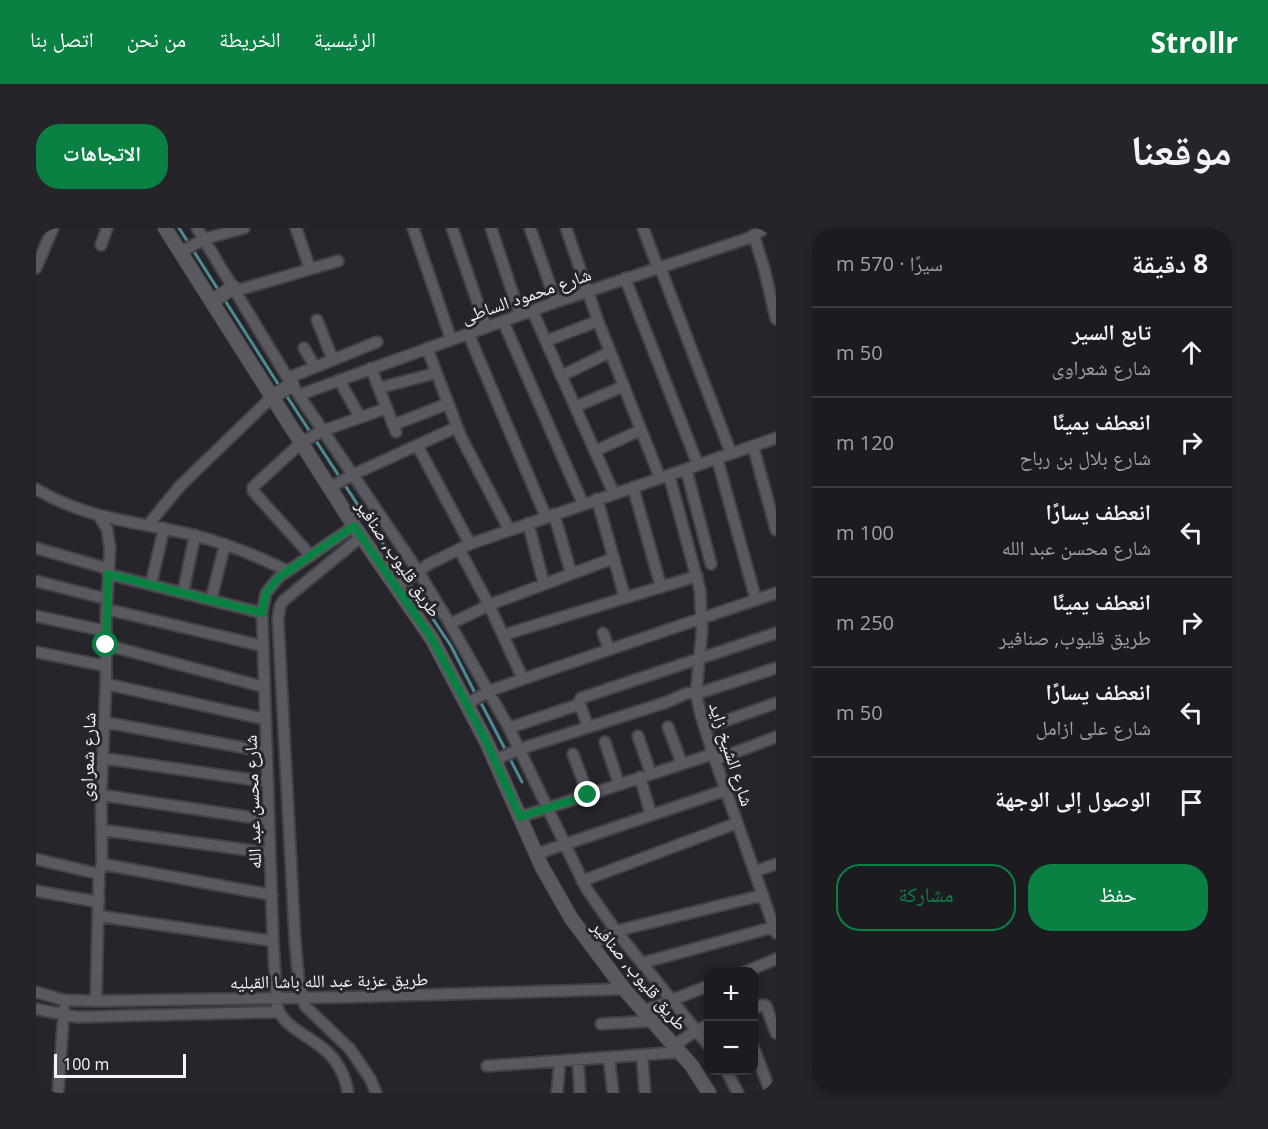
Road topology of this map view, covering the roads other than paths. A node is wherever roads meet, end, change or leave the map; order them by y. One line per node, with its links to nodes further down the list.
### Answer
1 (53, 228): 20 (street)
2 (107, 228): 16 (street)
3 (165, 228): 17 (street, طريق قليوب, صنافير)
4 (197, 228): 15 (street, طريق قليوب, صنافير)
5 (244, 228): 15 (street)
6 (296, 228): 21 (street)
7 (413, 228): 35 (street)
8 (452, 228): 33 (street)
9 (491, 228): 28 (street)
10 (530, 228): 26 (street)
11 (566, 228): 24 (street, شارع الشيخ زايد)
12 (643, 228): 19 (street)
13 (765, 228): 14 (street, شارع محمود الساطى)
14 (754, 236): 19 (street, شارع محمود الساطى); 29 (street)
15 (204, 239): 17 (street); 23 (street, طريق قليوب, صنافير)
16 (100, 245)
17 (181, 252): 25 (street, طريق قليوب, صنافير)
18 (338, 261): 21 (street)
19 (659, 267): 22 (street, شارع محمود الساطى); 63 (street)
20 (36, 268)
21 (310, 269): 23 (street)
22 (625, 278): 24 (street, شارع محمود الساطى); 65 (street)
23 (234, 289): 25 (street); 47 (street, طريق قليوب, صنافير)
24 (588, 291): 26 (street, شارع محمود الساطى); 32 (street, شارع الشيخ زايد)
25 (213, 301): 50 (street, طريق قليوب, صنافير)
26 (555, 302): 27 (street, شارع محمود الساطى)
27 (532, 310): 28 (street, شارع محمود الساطى); 36 (street)
28 (520, 315): 31 (street, شارع محمود الساطى)
29 (776, 319)
30 (317, 320): 41 (street)
31 (503, 321): 33 (street, شارع محمود الساطى); 74 (street)
32 (598, 321): 36 (street); 40 (street, شارع الشيخ زايد)
33 (486, 327): 34 (street, شارع محمود الساطى)
34 (468, 333): 35 (street, شارع محمود الساطى); 75 (street)
35 (451, 339): 39 (street, شارع محمود الساطى)
36 (546, 341): 45 (street)
37 (376, 342): 41 (street)
38 (304, 348): 42 (street)
39 (427, 348): 43 (street, شارع محمود الساطى); 44 (street)
40 (610, 352): 45 (street); 48 (street, شارع الشيخ زايد)
41 (333, 360): 42 (street)
42 (315, 367): 47 (street)
43 (371, 368): 46 (street, شارع محمود الساطى); 49 (street)
44 (436, 373): 49 (street); 51 (street)
45 (561, 376): 52 (street)
46 (339, 380): 47 (street, شارع محمود الساطى); 54 (street)
47 (293, 386): 50 (street); 57 (street, طريق قليوب, صنافير)
48 (624, 386): 52 (street); 56 (street, شارع الشيخ زايد)
49 (379, 388): 53 (street)
50 (273, 396): 59 (street, طريق قليوب, صنافير); 78 (street)
51 (447, 404): 53 (street); 55 (street)
52 (575, 407): 62 (street)
53 (387, 408): 54 (street)
54 (360, 417): 57 (street)
55 (456, 427): 60 (street); 80 (street)
56 (641, 430): 62 (street); 68 (street, شارع الشيخ زايد)
57 (322, 431): 59 (street); 67 (street, طريق قليوب, صنافير)
58 (776, 438): 61 (street)
59 (302, 442): 69 (street, طريق قليوب, صنافير); 88 (street)
60 (417, 445): 67 (street); 85 (street)
61 (753, 446): 63 (street); 81 (street)
62 (595, 451): 72 (street)
63 (731, 453): 64 (street)
64 (717, 458): 65 (street); 105 (street)
65 (698, 465): 66 (street)
66 (686, 469): 68 (street); 90 (street)
67 (351, 475): 69 (street); 92 (street, طريق قليوب, صنافير)
68 (665, 476): 70 (street); 95 (street, شارع الشيخ زايد)
69 (331, 487): 82 (street, طريق قليوب, صنافير)
70 (633, 487): 72 (street); 100 (street)
71 (36, 489): 76 (street)
72 (614, 494): 73 (street)
73 (597, 499): 74 (street); 89 (street)
74 (583, 504): 75 (street)
75 (550, 515): 77 (street); 94 (street)
76 (99, 516): 78 (street); 93 (street, شارع شعراوى)
77 (528, 523): 80 (street); 98 (street)
78 (148, 525): 79 (street)
79 (164, 528): 83 (street); 97 (street)
80 (509, 529): 85 (street)
81 (776, 530)
82 (358, 531): 88 (street, شارع محسن عبد الله); 99 (street, طريق قليوب, صنافير); 185 (street)
83 (195, 536): 84 (street); 101 (street)
84 (225, 544): 91 (street); 104 (street)
85 (470, 544): 87 (street)
86 (36, 548): 93 (street)
87 (459, 549): 92 (street); 107 (street)
88 (311, 556): 91 (street, شارع محسن عبد الله)
89 (614, 558): 94 (street); 103 (street)
90 (711, 564)
91 (288, 571): 108 (street, شارع محسن عبد الله)
92 (418, 571): 99 (street); 111 (street, طريق قليوب, صنافير)
93 (109, 572): 97 (street); 106 (street, شارع شعراوى)
94 (571, 573): 98 (street)
95 (697, 576): 100 (street); 110 (street, شارع الشيخ زايد)
96 (36, 582): 106 (street)
97 (151, 584): 101 (street)
98 (544, 584): 107 (street)
99 (397, 587): 130 (street, طريق قليوب, صنافير)
100 (661, 587): 103 (street)
101 (183, 593): 104 (street)
102 (776, 593): 105 (street)
103 (625, 598): 115 (street)
104 (211, 600): 108 (street)
105 (756, 600): 110 (street)
106 (106, 604): 112 (street, شارع شعراوى); 117 (street)
107 (489, 605): 111 (street); 115 (street)
108 (262, 613): 117 (street, شارع محسن عبد الله)
109 (36, 616): 112 (street)
110 (702, 617): 118 (street); 120 (street, شارع الشيخ زايد)
111 (450, 624): 126 (street, طريق قليوب, صنافير)
112 (106, 631): 116 (street, شارع شعراوى)
113 (603, 633): 118 (street)
114 (776, 633): 120 (street)
115 (503, 634): 123 (street)
116 (106, 645): 121 (street, شارع شعراوى); 125 (street)
117 (263, 646): 125 (street, شارع محسن عبد الله)
118 (609, 649): 123 (street)
119 (36, 652): 121 (street)
120 (699, 658): 127 (street, شارع الشيخ زايد); 128 (street)
121 (106, 666): 124 (street, شارع شعراوى)
122 (776, 668): 127 (street)
123 (523, 679): 126 (street)
124 (106, 684): 131 (street); 132 (street, شارع شعراوى)
125 (264, 687): 131 (street, شارع محسن عبد الله)
126 (489, 691): 130 (street); 135 (street, طريق قليوب, صنافير)
127 (696, 694): 133 (street); 136 (street, شارع الشيخ زايد)
128 (579, 703): 133 (street); 135 (street)
129 (776, 703): 136 (street)
130 (467, 704): 145 (street, طريق قليوب, صنافير)
131 (265, 719): 141 (street, شارع محسن عبد الله)
132 (103, 722): 141 (street); 144 (street, شارع شعراوى)
133 (588, 727): 140 (street)
134 (668, 727): 146 (street)
135 (509, 728): 140 (street, طريق قليوب, صنافير)
136 (705, 728): 143 (street, شارع الشيخ زايد)
137 (638, 736): 147 (street)
138 (776, 737): 143 (street)
139 (605, 742): 150 (street)
140 (520, 749): 145 (street); 154 (street, طريق قليوب, صنافير)
141 (267, 752): 149 (street, شارع محسن عبد الله)
142 (573, 753): 153 (street)
143 (714, 757): 146 (street); 151 (street, شارع الشيخ زايد)
144 (102, 758): 149 (street); 152 (street, شارع شعراوى)
145 (495, 760): 156 (street, طريق قليوب, صنافير)
146 (682, 764): 147 (street)
147 (651, 774): 148 (street)
148 (640, 777): 150 (street); 155 (street)
149 (268, 782): 157 (street, شارع محسن عبد الله)
150 (619, 784): 153 (street)
151 (726, 790): 155 (street); 158 (street, شارع الشيخ زايد)
152 (101, 795): 157 (street); 159 (street, شارع شعراوى)
153 (588, 795): 154 (street)
154 (547, 808): 156 (street); 160 (street, طريق قليوب, صنافير)
155 (651, 815): 160 (street)
156 (520, 817): 162 (street, طريق قليوب, صنافير)
157 (269, 820): 161 (street, شارع محسن عبد الله)
158 (737, 823): 166 (street, شارع الشيخ زايد); 167 (street)
159 (102, 830): 161 (street); 165 (street, شارع شعراوى)
160 (564, 844): 162 (street); 167 (street, طريق قليوب, صنافير)
161 (270, 853): 169 (street, شارع محسن عبد الله)
162 (536, 854): 177 (street, طريق قليوب, صنافير)
163 (36, 860): 165 (street)
164 (776, 864): 166 (street)
165 (101, 869): 169 (street); 171 (street, شارع شعراوى)
166 (756, 872): 170 (street, شارع الشيخ زايد)
167 (582, 881): 175 (street, طريق قليوب, صنافير)
168 (36, 891): 171 (street)
169 (272, 895): 176 (street, شارع محسن عبد الله)
170 (764, 895): 172 (street, شارع الشيخ زايد); 175 (street)
171 (99, 902): 173 (street, شارع شعراوى)
172 (772, 907): 174 (street, شارع الشيخ زايد)
173 (98, 916): 176 (street); 188 (street, شارع شعراوى)
174 (775, 930): 179 (street)
175 (616, 931): 177 (street); 179 (street, طريق قليوب, صنافير)
176 (273, 941): 184 (street, شارع محسن عبد الله)
177 (590, 945): 182 (street, طريق قليوب, صنافير)
178 (776, 959): 180 (street)
179 (642, 963): 187 (street, طريق قليوب, صنافير)
180 (757, 967)
181 (704, 988): 187 (street)
182 (624, 989): 185 (street, طريق عزبة عبد الله باشا القبليه); 193 (street, طريق قليوب, صنافير)
183 (36, 992): 186 (street, طريق عزبة عبد الله باشا القبليه)
184 (276, 998): 185 (street, طريق عزبة عبد الله باشا القبليه); 188 (street, طريق عزبة عبد الله باشا القبليه); 191 (street, شارع محسن عبد الله)
185 (302, 998): 210 (street)
186 (64, 1000): 188 (street, طريق عزبة عبد الله باشا القبليه); 192 (street)
187 (671, 1000): 193 (street); 196 (street, طريق قليوب, صنافير)
188 (96, 1001)
189 (758, 1006): 197 (street)
190 (36, 1009): 192 (street)
191 (279, 1012): 192 (street); 209 (street)
192 (63, 1016): 208 (street)
193 (649, 1016): 194 (street); 199 (street, طريق قليوب, صنافير)
194 (601, 1024)
195 (704, 1027): 196 (street)
196 (697, 1030): 198 (street, طريق قليوب, صنافير); 199 (street)
197 (776, 1033)
198 (704, 1040)
199 (678, 1049): 200 (street); 215 (street, طريق قليوب, صنافير)
200 (642, 1055): 201 (street); 214 (street)
201 (609, 1058): 202 (street); 213 (street)
202 (578, 1060): 204 (street); 212 (street)
203 (758, 1060): 207 (street)
204 (560, 1061): 205 (street); 211 (street)
205 (487, 1066)
206 (728, 1075): 216 (street)
207 (772, 1089)
208 (58, 1093)
209 (348, 1093)
210 (376, 1093)
211 (557, 1093)
212 (580, 1093)
213 (613, 1093)
214 (645, 1093)
215 (709, 1093)
216 (738, 1093)

